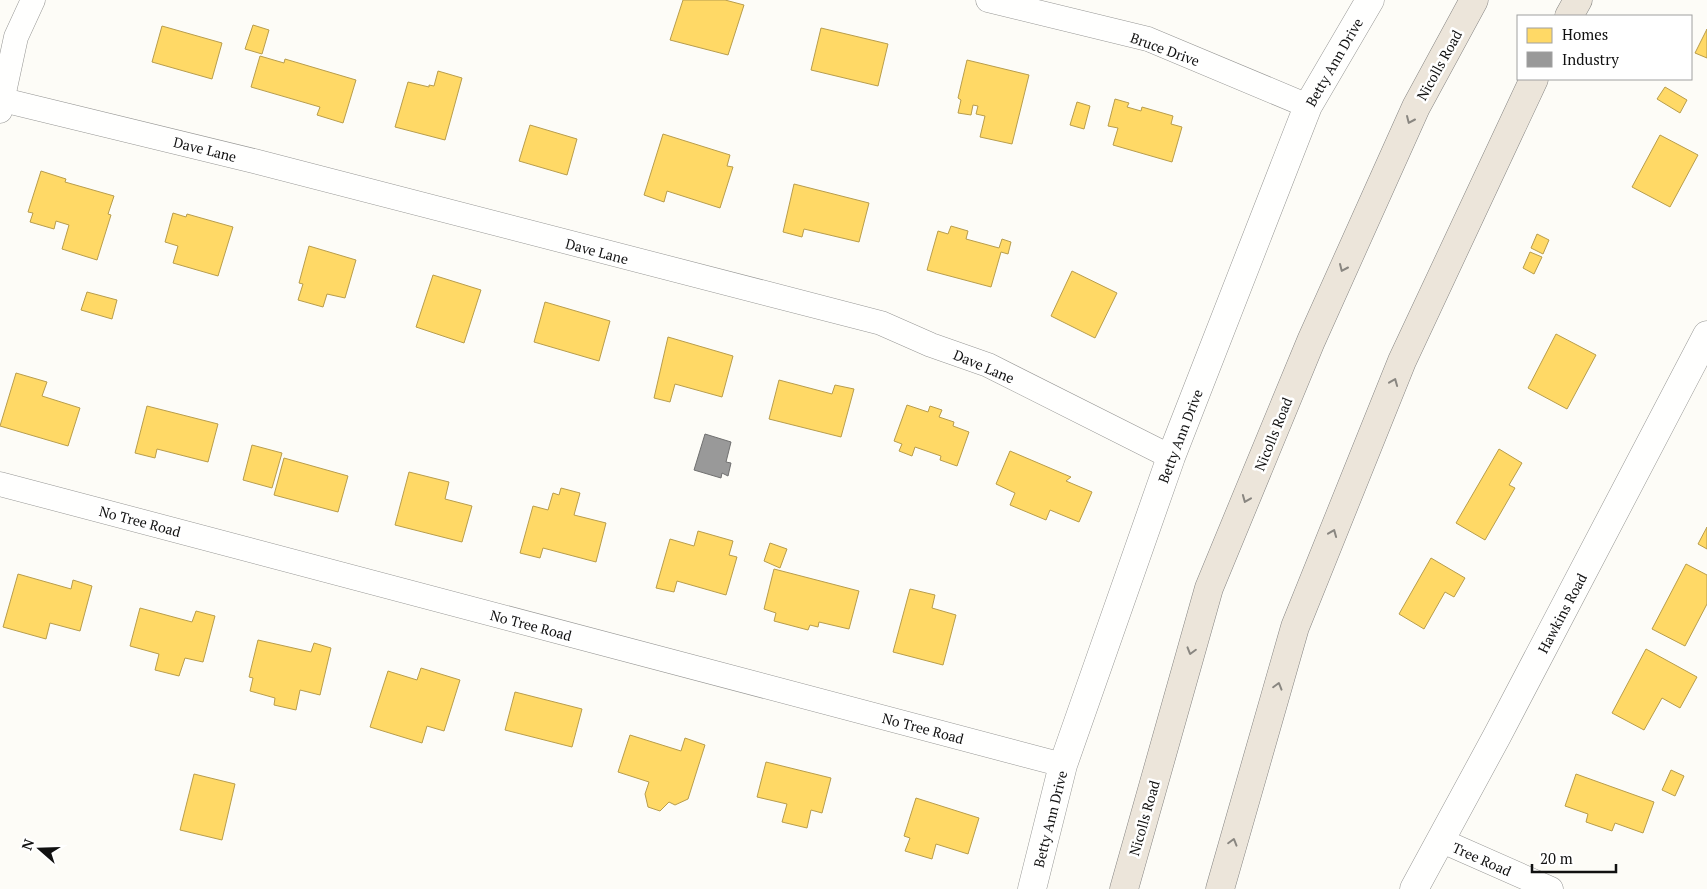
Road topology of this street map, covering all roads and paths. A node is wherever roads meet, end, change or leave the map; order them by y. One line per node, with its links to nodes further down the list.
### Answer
1 (33, 0): 8 (street)
2 (988, 0): 9 (street, Bruce Drive)
3 (1370, 0): 9 (street, Betty Ann Drive)
4 (1474, 0): 16 (highway, Nicolls Road, one-way to 16)
5 (1578, 0): 6 (highway)
6 (1570, 15)
7 (1534, 80): 17 (highway, one-way to 7)
8 (1, 106): 11 (street, Dave Lane)
9 (1308, 106): 11 (street, Betty Ann Drive)
10 (1707, 335): 14 (street, Hawkins Road)
11 (1171, 457): 13 (street, Betty Ann Drive)
12 (0, 484): 13 (street, No Tree Road)
13 (1063, 765): 15 (street, Betty Ann Drive)
14 (1440, 840): 18 (street, Hawkins Road); 19 (street, Tree Road)
15 (1032, 889)
16 (1124, 889)
17 (1220, 889)
18 (1414, 889)
19 (1551, 889)

